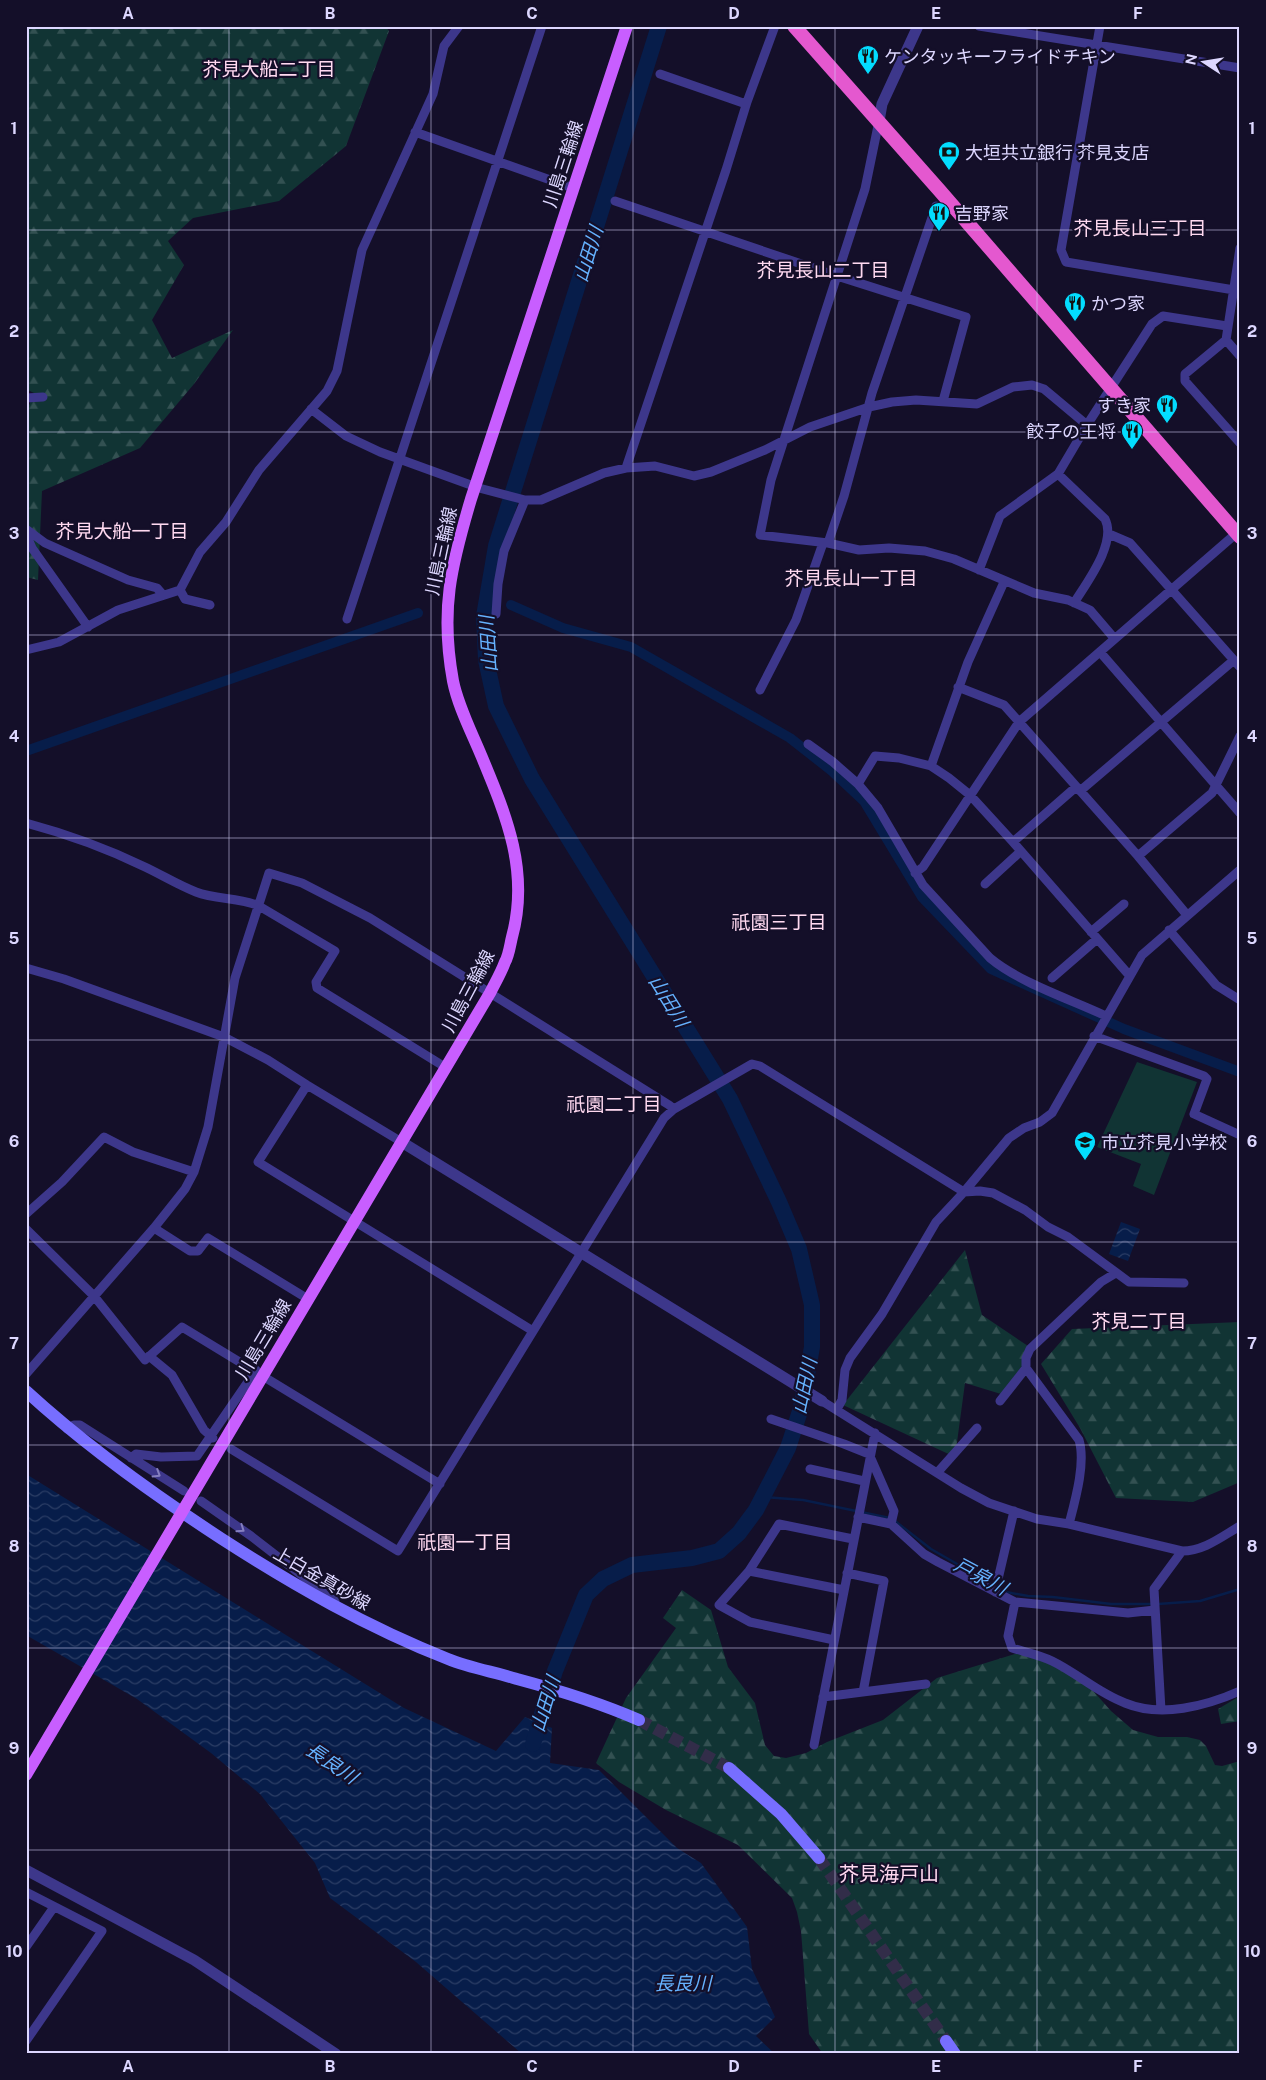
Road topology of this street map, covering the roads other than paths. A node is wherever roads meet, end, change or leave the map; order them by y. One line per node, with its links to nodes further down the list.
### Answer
1 (458, 26): 14 (street)
2 (542, 26): 15 (street)
3 (627, 26): 16 (main road, 川島三輪線)
4 (775, 26): 12 (street)
5 (794, 26): 13 (highway)
6 (918, 26): 13 (street)
7 (979, 26): 9 (street)
8 (1100, 26): 9 (street)
9 (1097, 45): 10 (street); 22 (street)
10 (1240, 68)
11 (660, 74): 12 (street)
12 (746, 104): 19 (street)
13 (879, 121): 21 (street); 27 (highway)
14 (415, 132): 15 (street); 32 (street)
15 (498, 160): 16 (street); 36 (street)
16 (573, 188): 39 (main road, 川島三輪線)
17 (615, 201): 19 (street)
18 (936, 206): 23 (street)
19 (704, 231): 21 (street); 37 (street)
20 (1240, 248): 22 (street)
21 (837, 276): 23 (street); 34 (street)
22 (1236, 291): 24 (street)
23 (905, 298): 30 (street); 31 (street)
24 (1227, 326): 25 (street); 27 (street)
25 (1226, 340): 26 (street); 35 (street)
26 (1240, 356)
27 (1111, 388): 33 (street); 42 (highway)
28 (43, 397): 29 (street)
29 (26, 398)
30 (943, 401): 31 (street); 33 (street)
31 (869, 407): 34 (street); 45 (street)
32 (311, 409): 36 (street); 49 (street)
33 (1087, 425): 38 (street)
34 (783, 440): 37 (street); 45 (street)
35 (1240, 444)
36 (400, 460): 39 (street); 54 (street)
37 (626, 468): 40 (street)
38 (1058, 474): 44 (street); 46 (street)
39 (477, 487): 40 (street); 87 (main road, 川島三輪線)
40 (522, 500): 53 (street)
41 (26, 529): 50 (street)
42 (1239, 533): 48 (street)
43 (26, 534): 55 (street)
44 (1109, 534): 48 (street); 51 (street)
45 (825, 543): 46 (street); 61 (street)
46 (979, 570): 47 (street)
47 (1004, 582): 51 (street); 60 (street)
48 (1173, 589): 56 (street); 59 (street)
49 (180, 590): 50 (street); 52 (street)
50 (163, 595): 55 (street)
51 (1074, 603): 56 (street)
52 (210, 605)
53 (496, 614)
54 (347, 619)
55 (88, 627): 57 (street)
56 (1114, 638): 58 (street)
57 (26, 650)
58 (1100, 652): 62 (street); 63 (street)
59 (1237, 664): 63 (street)
60 (958, 687): 62 (street); 66 (street)
61 (760, 690)
62 (1019, 722): 69 (street); 70 (street)
63 (1161, 722): 68 (street); 69 (street)
64 (1240, 736): 68 (street)
65 (808, 744): 67 (street)
66 (930, 766): 67 (street); 70 (street)
67 (858, 784): 77 (street)
68 (1216, 785): 71 (street); 75 (street)
69 (1078, 789): 73 (street); 75 (street)
70 (970, 795): 73 (street); 77 (street)
71 (1240, 813)
72 (26, 823): 80 (street)
73 (1013, 842): 74 (street)
74 (1021, 851): 78 (street); 83 (street)
75 (1138, 856): 81 (street)
76 (1240, 870): 81 (street)
77 (915, 872): 89 (street)
78 (985, 884)
79 (1124, 904): 83 (street)
80 (259, 906): 87 (street); 91 (street); 92 (street)
81 (1187, 915): 82 (street)
82 (1169, 930): 85 (street); 88 (street)
83 (1094, 936): 85 (street); 86 (street)
84 (26, 968): 91 (street)
85 (1129, 975): 89 (street)
86 (1052, 978)
87 (490, 993): 92 (main road, 川島三輪線); 94 (street)
88 (1240, 1000)
89 (1106, 1016): 90 (street)
90 (1094, 1036): 95 (street); 98 (street)
91 (224, 1037): 93 (street); 97 (street)
92 (446, 1067): 96 (main road, 川島三輪線)
93 (307, 1085): 96 (street); 100 (street)
94 (674, 1109): 98 (street); 103 (street)
95 (1240, 1135)
96 (400, 1141): 100 (main road, 川島三輪線); 103 (street)
97 (194, 1172): 99 (street); 101 (street)
98 (964, 1192): 104 (street); 116 (street)
99 (26, 1214)
100 (354, 1222): 107 (main road, 川島三輪線); 108 (street)
101 (154, 1228): 106 (street); 107 (street)
102 (26, 1229): 106 (street)
103 (581, 1254): 108 (street); 114 (street)
104 (1116, 1274): 105 (street); 110 (street)
105 (1184, 1283)
106 (94, 1296): 109 (street); 112 (street)
107 (308, 1299): 111 (main road, 川島三輪線)
108 (533, 1331): 128 (street)
109 (149, 1356): 111 (street); 121 (street)
110 (1026, 1368): 115 (street); 135 (street)
111 (259, 1372): 121 (street); 128 (street); 133 (main road, 川島三輪線)
112 (26, 1374)
113 (26, 1392): 118 (main road, 上白金真砂線)
114 (822, 1401): 116 (street)
115 (1000, 1401)
116 (837, 1409): 120 (street)
117 (775, 1420): 123 (street)
118 (66, 1428): 124 (street); 133 (main road, 上白金真砂線)
119 (978, 1428): 126 (street)
120 (875, 1433): 123 (street); 126 (street)
121 (211, 1437): 124 (street)
122 (231, 1449): 128 (street)
123 (869, 1454): 127 (street); 134 (street)
124 (131, 1458): 129 (street, one-way to 129)
125 (810, 1469): 127 (street)
126 (937, 1472): 131 (street)
127 (864, 1481): 132 (street)
128 (440, 1484)
129 (184, 1491)
130 (201, 1501): 145 (street, one-way to 145)
131 (1014, 1511): 135 (street); 142 (street)
132 (859, 1512): 134 (street); 137 (street)
133 (182, 1513): 145 (main road, 上白金真砂線); 155 (main road, 川島三輪線)
134 (892, 1519): 142 (street)
135 (1069, 1524): 138 (street)
136 (1240, 1526): 138 (street)
137 (854, 1539): 139 (street); 140 (street)
138 (1182, 1551): 144 (street)
139 (749, 1572): 141 (street); 146 (street)
140 (847, 1573): 141 (street); 149 (street)
141 (844, 1590): 146 (street)
142 (995, 1592): 143 (street)
143 (1016, 1602): 144 (street); 151 (street)
144 (1154, 1605): 151 (street)
145 (363, 1622): 152 (main road, 上白金真砂線)
146 (834, 1640): 150 (street)
147 (926, 1684): 149 (street)
148 (1240, 1691): 151 (street)
149 (863, 1692): 150 (street)
150 (823, 1697): 153 (street)
151 (1161, 1710)
152 (639, 1720)
153 (814, 1745)
154 (729, 1768): 156 (main road)
155 (26, 1775)
156 (819, 1858)
157 (26, 1870): 163 (street)
158 (26, 1892): 159 (street)
159 (54, 1907): 160 (street); 161 (street)
160 (26, 1947)
161 (26, 2041)
162 (946, 2041): 164 (main road)
163 (336, 2054)
164 (955, 2054)

